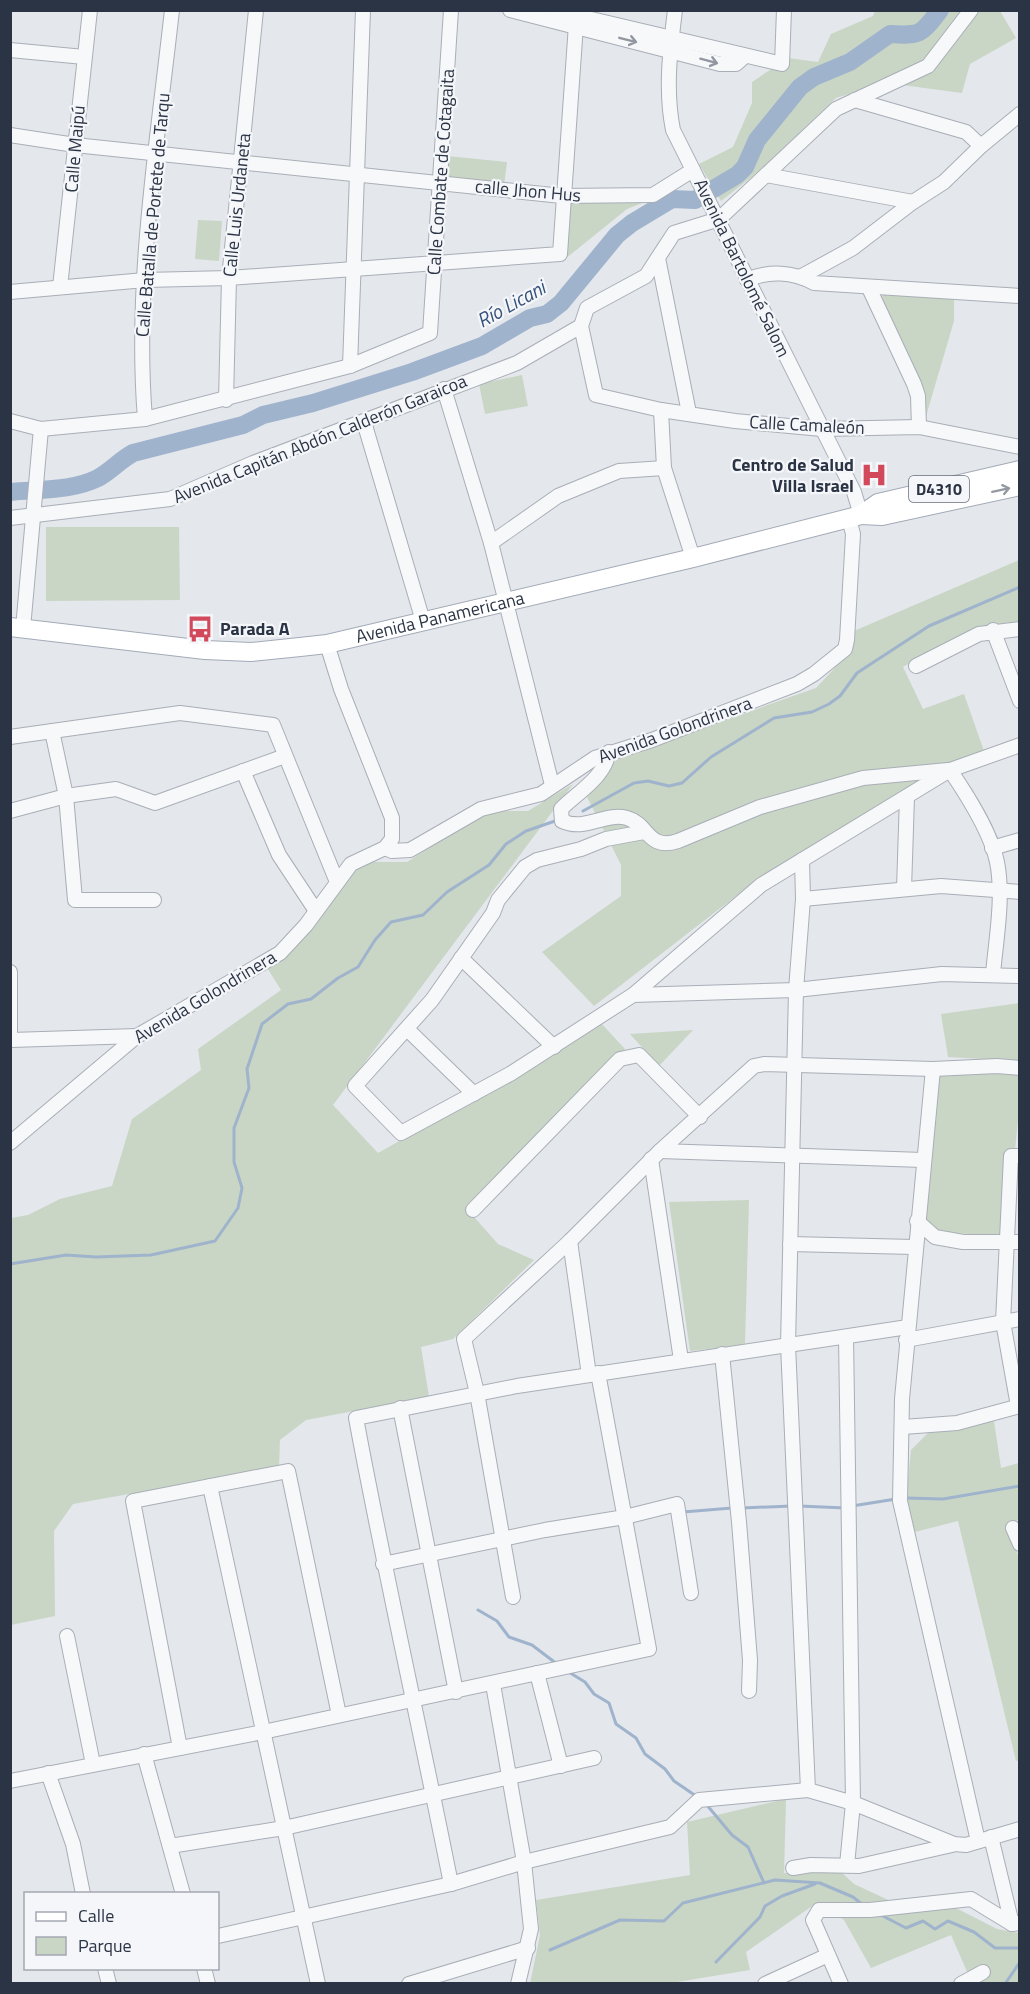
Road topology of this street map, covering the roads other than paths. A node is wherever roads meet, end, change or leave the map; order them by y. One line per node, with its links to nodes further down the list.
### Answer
1 (90, 10): 14 (street, Calle Maipú)
2 (172, 10): 20 (street, Calle Batalla de Portete de Tarqu)
3 (256, 10): 21 (street, Calle Luis Urdaneta)
4 (363, 10): 23 (street)
5 (451, 10): 25 (street, Calle Combate de Cotagaita)
6 (510, 10): 11 (street)
7 (554, 10): 11 (street)
8 (675, 10): 12 (street, Avenida Bartolomé Salom)
9 (784, 10): 12 (street)
10 (971, 10): 15 (street, Avenida Capitán Abdón Calderón Garaicoa)
11 (576, 18): 12 (street); 26 (street)
12 (671, 44): 22 (street, Avenida Bartolomé Salom)
13 (10, 50): 14 (street)
14 (84, 57): 18 (street, Calle Maipú)
15 (855, 100): 19 (street); 24 (street, Avenida Capitán Abdón Calderón Garaicoa)
16 (1020, 114): 19 (street)
17 (10, 135): 18 (street, calle Jhon Hus)
18 (75, 145): 20 (street, calle Jhon Hus); 36 (street, Calle Maipú)
19 (981, 146): 27 (street)
20 (156, 153): 21 (street, calle Jhon Hus); 34 (street, Calle Batalla de Portete de Tarqu)
21 (242, 162): 23 (street, calle Jhon Hus); 33 (street, Calle Luis Urdaneta)
22 (693, 170): 26 (street, calle Jhon Hus); 28 (street, Avenida Bartolomé Salom)
23 (357, 174): 25 (street, calle Jhon Hus); 31 (street)
24 (766, 175): 27 (street); 28 (street, Avenida Capitán Abdón Calderón Garaicoa)
25 (441, 183): 26 (street, calle Jhon Hus); 30 (street, Calle Combate de Cotagaita)
26 (562, 196): 30 (street)
27 (913, 202): 32 (street)
28 (718, 219): 29 (street, Avenida Capitán Abdón Calderón Garaicoa); 35 (street, Avenida Bartolomé Salom)
29 (658, 258): 40 (street, Avenida Capitán Abdón Calderón Garaicoa); 45 (street)
30 (435, 265): 31 (street); 41 (street, Calle Combate de Cotagaita)
31 (353, 269): 33 (street); 41 (street)
32 (802, 276): 35 (street); 37 (street)
33 (229, 278): 34 (street); 43 (street, Calle Luis Urdaneta)
34 (145, 280): 36 (street); 46 (street, Calle Batalla de Portete de Tarqu)
35 (747, 280): 51 (street, Avenida Bartolomé Salom)
36 (60, 287): 38 (street)
37 (869, 288): 39 (street); 49 (street)
38 (10, 292)
39 (1020, 296)
40 (581, 326): 42 (street, Avenida Capitán Abdón Calderón Garaicoa); 44 (street, Calle Camaleón)
41 (350, 366): 43 (street)
42 (444, 389): 48 (street, Avenida Capitán Abdón Calderón Garaicoa); 59 (street)
43 (226, 400): 46 (street)
44 (661, 410): 45 (street, Calle Camaleón); 53 (street)
45 (689, 413): 51 (street, Calle Camaleón)
46 (145, 419): 50 (street)
47 (10, 421): 50 (street)
48 (364, 422): 56 (street, Avenida Capitán Abdón Calderón Garaicoa); 62 (street)
49 (919, 427): 51 (street, Calle Camaleón); 52 (street, Calle Camaleón)
50 (41, 429): 56 (street)
51 (822, 429): 57 (street, Avenida Bartolomé Salom)
52 (1020, 447)
53 (664, 468): 59 (street); 60 (street)
54 (1020, 470): 57 (main road, Avenida Panamericana / D4310)
55 (1020, 486): 57 (main road, Avenida Panamericana / D4310, one-way to 55)
56 (36, 517): 58 (street, Avenida Capitán Abdón Calderón Garaicoa); 63 (street)
57 (855, 517): 60 (main road, Avenida Panamericana / D4310); 67 (street, Avenida Bartolomé Salom)
58 (10, 518)
59 (491, 543): 61 (street)
60 (693, 558): 61 (main road, Avenida Panamericana / D4310)
61 (506, 600): 62 (main road, Avenida Panamericana / D4310); 77 (street)
62 (423, 621): 66 (main road, Avenida Panamericana / D4310)
63 (17, 628): 66 (main road, Avenida Panamericana / D4310)
64 (1020, 628): 65 (street)
65 (993, 630): 68 (street); 69 (street)
66 (327, 644): 83 (street)
67 (845, 649): 73 (street, Avenida Golondrinera)
68 (916, 666)
69 (1020, 701)
70 (52, 731): 71 (street); 74 (street); 78 (street)
71 (10, 737)
72 (1020, 746): 75 (street)
73 (609, 752): 77 (street, Avenida Golondrinera); 81 (street)
74 (285, 756): 76 (street); 86 (street)
75 (951, 770): 79 (street); 81 (street); 84 (street)
76 (243, 771): 78 (street); 92 (street)
77 (552, 785): 83 (street, Avenida Golondrinera)
78 (66, 796): 80 (street); 91 (street)
79 (907, 797): 85 (street); 87 (street)
80 (10, 811)
81 (644, 832): 93 (street)
82 (1020, 840): 84 (street)
83 (385, 848): 86 (street, Avenida Golondrinera)
84 (992, 848): 88 (street)
85 (802, 860): 90 (street); 98 (street)
86 (337, 882): 92 (street, Avenida Golondrinera)
87 (904, 889): 88 (street); 90 (street)
88 (998, 891): 89 (street); 95 (street)
89 (1020, 892)
90 (803, 899): 97 (street)
91 (154, 900)
92 (316, 911): 100 (street, Avenida Golondrinera)
93 (461, 958): 99 (street); 102 (street)
94 (10, 972): 101 (street)
95 (993, 974): 96 (street); 97 (street)
96 (1020, 976)
97 (796, 990): 98 (street); 103 (street)
98 (633, 995): 102 (street)
99 (407, 1029): 106 (street); 106 (street)
100 (137, 1036): 101 (street); 108 (street, Avenida Golondrinera)
101 (10, 1040)
102 (554, 1047): 106 (street)
103 (795, 1067): 105 (street); 107 (street); 109 (street)
104 (1020, 1068): 105 (street)
105 (933, 1069): 112 (street)
106 (474, 1094)
107 (700, 1117): 110 (street); 113 (street)
108 (10, 1143)
109 (792, 1154): 110 (street); 112 (street); 117 (street)
110 (656, 1155): 115 (street); 125 (street)
111 (1020, 1156): 116 (street)
112 (923, 1160): 114 (street)
113 (473, 1210)
114 (917, 1221): 116 (street); 118 (street)
115 (570, 1241): 126 (street); 127 (street)
116 (1013, 1242): 120 (street)
117 (790, 1244): 118 (street); 123 (street)
118 (914, 1247): 121 (street)
119 (1020, 1319): 120 (street)
120 (1003, 1322): 121 (street); 128 (street)
121 (907, 1334): 122 (street); 130 (street)
122 (846, 1337): 123 (street); 158 (street)
123 (788, 1345): 124 (street); 156 (street)
124 (722, 1354): 125 (street); 143 (street)
125 (681, 1360): 126 (street)
126 (593, 1374): 127 (street); 132 (street)
127 (477, 1394): 129 (street); 134 (street)
128 (1019, 1406): 130 (street)
129 (400, 1408): 136 (street); 137 (street)
130 (903, 1427): 161 (street)
131 (210, 1486): 146 (street); 147 (street); 148 (street)
132 (625, 1517): 134 (street); 138 (street); 141 (street)
133 (1013, 1528): 135 (street)
134 (504, 1540): 136 (street); 139 (street)
135 (1020, 1544)
136 (428, 1555): 137 (street); 144 (street)
137 (383, 1564): 145 (street)
138 (691, 1593)
139 (513, 1597)
140 (67, 1636): 151 (street)
141 (537, 1673): 142 (street); 152 (street)
142 (493, 1684): 144 (street); 154 (street)
143 (748, 1691)
144 (456, 1692): 145 (street)
145 (414, 1700): 146 (street); 157 (street)
146 (339, 1715): 147 (street)
147 (263, 1732): 148 (street); 159 (street)
148 (180, 1748): 149 (street)
149 (144, 1754): 151 (street); 163 (street)
150 (594, 1758): 152 (street)
151 (93, 1764): 153 (street)
152 (561, 1766): 154 (street)
153 (48, 1773): 155 (street); 168 (street)
154 (509, 1778): 157 (street); 164 (street)
155 (10, 1781)
156 (808, 1790): 158 (street); 164 (street)
157 (433, 1795): 159 (street); 167 (street)
158 (853, 1803): 162 (street); 165 (street)
159 (284, 1828): 163 (street); 170 (street)
160 (1020, 1830): 161 (street)
161 (985, 1839): 162 (street); 171 (street)
162 (954, 1844): 165 (street)
163 (170, 1846): 169 (street)
164 (524, 1862): 167 (street); 173 (street)
165 (847, 1865): 166 (street)
166 (793, 1868)
167 (451, 1884): 170 (street)
168 (82, 1892)
169 (183, 1892)
170 (303, 1917): 172 (street); 176 (street)
171 (1016, 1923): 174 (street)
172 (219, 1936)
173 (528, 1948): 177 (street); 178 (street)
174 (826, 1956): 179 (street); 180 (street)
175 (983, 1972): 181 (street)
176 (318, 1983)
177 (409, 1983)
178 (518, 1983)
179 (765, 1983)
180 (841, 1983)
181 (961, 1983)

